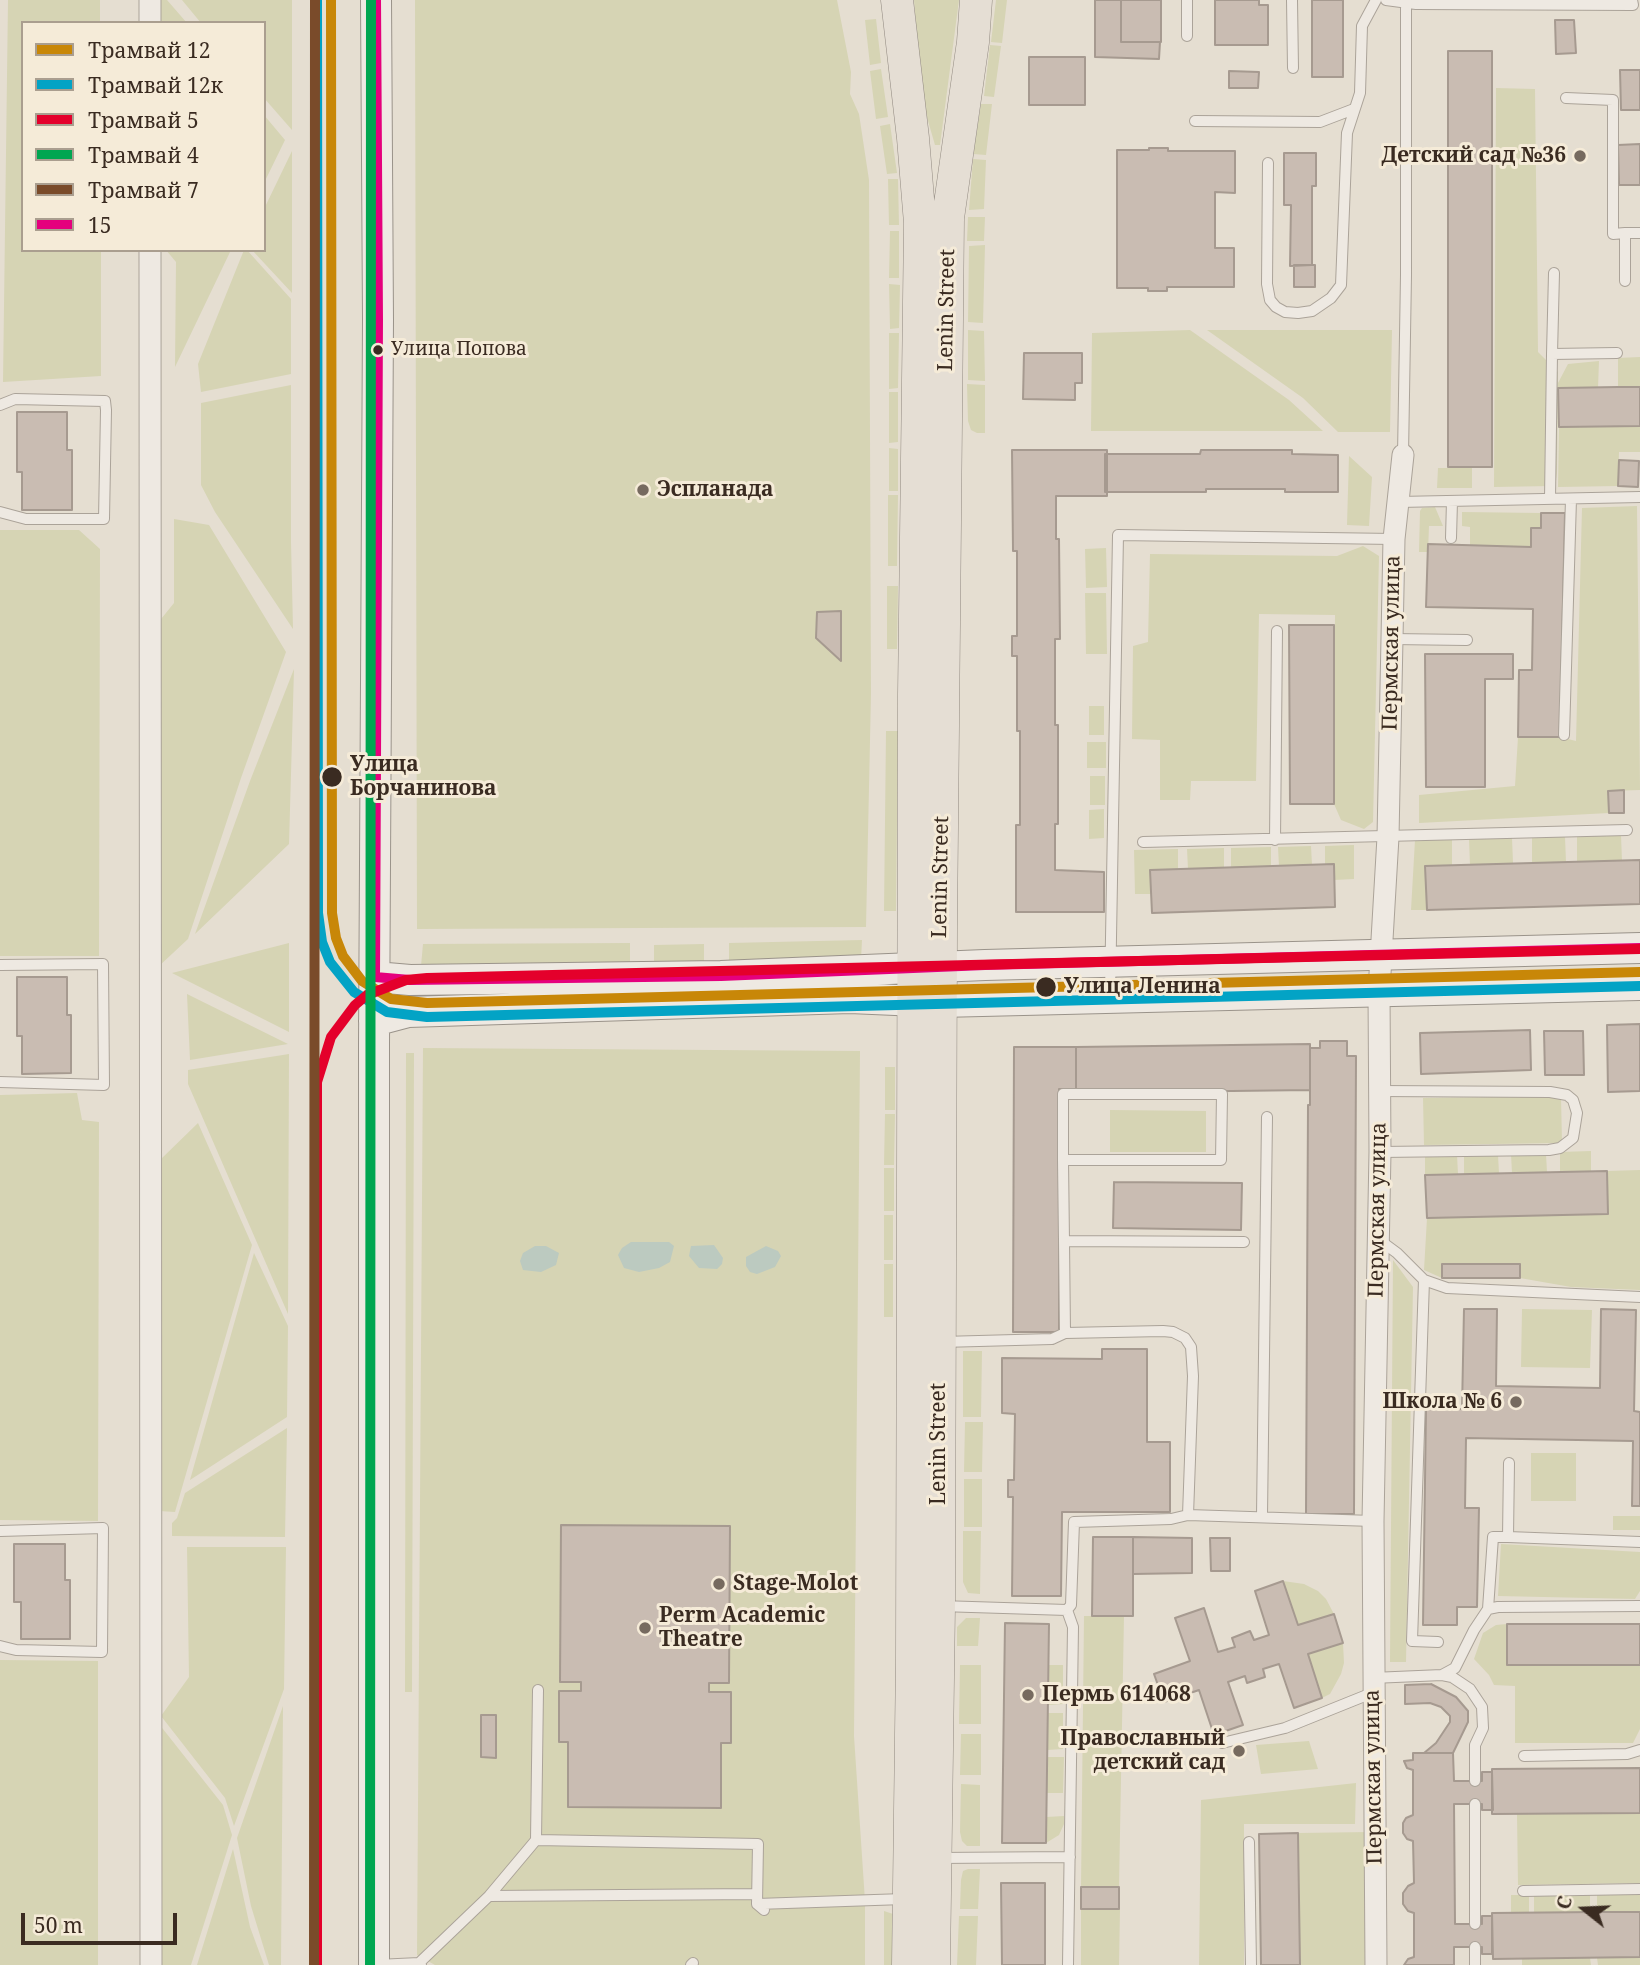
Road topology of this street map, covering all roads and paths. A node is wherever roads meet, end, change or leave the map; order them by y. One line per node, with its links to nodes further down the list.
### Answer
1 (150, 0): 12 (street)
2 (376, 0): 49 (main road)
3 (897, 0): 48 (main road, Lenin Street)
4 (976, 0): 48 (main road, Lenin Street)
5 (1187, 0): 13 (lane)
6 (1292, 0): 14 (lane)
7 (1376, 0): 16 (lane)
8 (1385, 0): 10 (lane)
9 (1580, 2): 10 (lane); 11 (lane)
10 (1406, 3): 27 (lane)
11 (1635, 4)
12 (150, 21)
13 (1187, 36)
14 (1293, 68)
15 (1566, 98): 19 (lane)
16 (1354, 109): 17 (lane); 18 (lane)
17 (1195, 121)
18 (1268, 163)
19 (1625, 233): 20 (lane); 23 (lane)
20 (1640, 233)
21 (150, 252): 100 (street)
22 (1554, 273): 25 (lane)
23 (1625, 281)
24 (1617, 353): 25 (lane)
25 (1552, 354): 29 (lane)
26 (0, 405): 33 (lane)
27 (1403, 455): 32 (street, Пермская улица)
28 (1640, 497): 30 (lane)
29 (1550, 499): 30 (lane); 31 (lane)
30 (1572, 499): 39 (lane)
31 (1452, 501): 32 (lane); 34 (lane)
32 (1399, 502): 35 (street, Пермская улица)
33 (0, 512)
34 (1451, 538)
35 (1394, 539): 37 (street, Пермская улица); 46 (lane)
36 (1277, 631): 42 (lane)
37 (1392, 639): 38 (lane); 41 (street, Пермская улица)
38 (1466, 640)
39 (1564, 735)
40 (1627, 830): 41 (lane)
41 (1388, 837): 42 (lane); 45 (street, Пермская улица)
42 (1275, 840): 43 (lane)
43 (1143, 842)
44 (1640, 948): 45 (main road)
45 (1382, 953): 46 (main road); 51 (street, Пермская улица)
46 (1111, 961): 48 (main road); 52 (lane)
47 (0, 965): 55 (lane)
48 (927, 967): 49 (main road); 53 (main road, Lenin Street)
49 (375, 977): 54 (main road)
50 (1640, 985): 51 (main road)
51 (1379, 991): 52 (main road); 56 (street, Пермская улица)
52 (1110, 998): 53 (main road)
53 (927, 1001): 54 (main road); 66 (main road, Lenin Street); 95 (main road, Lenin Street)
54 (374, 1021): 101 (main road)
55 (0, 1082)
56 (1379, 1091): 58 (street, Пермская улица); 58 (lane)
57 (1267, 1117): 69 (lane)
58 (1380, 1152): 60 (street, Пермская улица)
59 (1063, 1160): 59 (lane); 61 (lane)
60 (1378, 1240): 63 (lane); 70 (street, Пермская улица)
61 (1064, 1241): 62 (lane); 65 (lane)
62 (1244, 1242)
63 (1424, 1280): 64 (lane); 78 (lane)
64 (1640, 1297)
65 (1065, 1333): 66 (lane); 68 (lane)
66 (939, 1342): 74 (main road, Lenin Street)
67 (1509, 1463): 72 (lane)
68 (1188, 1515): 69 (lane); 77 (lane)
69 (1262, 1516): 70 (lane)
70 (1373, 1521): 81 (street, Пермская улица)
71 (0, 1531): 79 (lane)
72 (1508, 1537): 73 (lane); 76 (lane)
73 (1640, 1542)
74 (939, 1606): 77 (lane); 91 (main road, Lenin Street)
75 (1640, 1606): 76 (lane)
76 (1488, 1609): 80 (lane)
77 (1067, 1610): 90 (lane)
78 (1438, 1642)
79 (0, 1646)
80 (1442, 1675): 81 (lane); 86 (lane)
81 (1372, 1685): 83 (lane); 106 (street, Пермская улица)
82 (538, 1690): 88 (lane)
83 (1222, 1742)
84 (1640, 1749): 85 (lane)
85 (1524, 1756)
86 (1475, 1781)
87 (1475, 1804): 97 (lane)
88 (536, 1840): 94 (lane); 96 (lane)
89 (1249, 1842): 105 (lane)
90 (1070, 1857): 91 (lane); 104 (lane)
91 (935, 1858): 103 (main road, Lenin Street)
92 (1640, 1889): 93 (lane)
93 (1523, 1891)
94 (489, 1896): 96 (lane); 99 (lane)
95 (910, 1899): 96 (lane); 102 (main road, Lenin Street)
96 (759, 1902)
97 (1475, 1924)
98 (1475, 1947): 107 (lane)
99 (420, 1964): 101 (lane)
100 (151, 1965)
101 (374, 1965)
102 (908, 1965)
103 (934, 1965)
104 (1068, 1965)
105 (1251, 1965)
106 (1376, 1965)
107 (1475, 1965)

